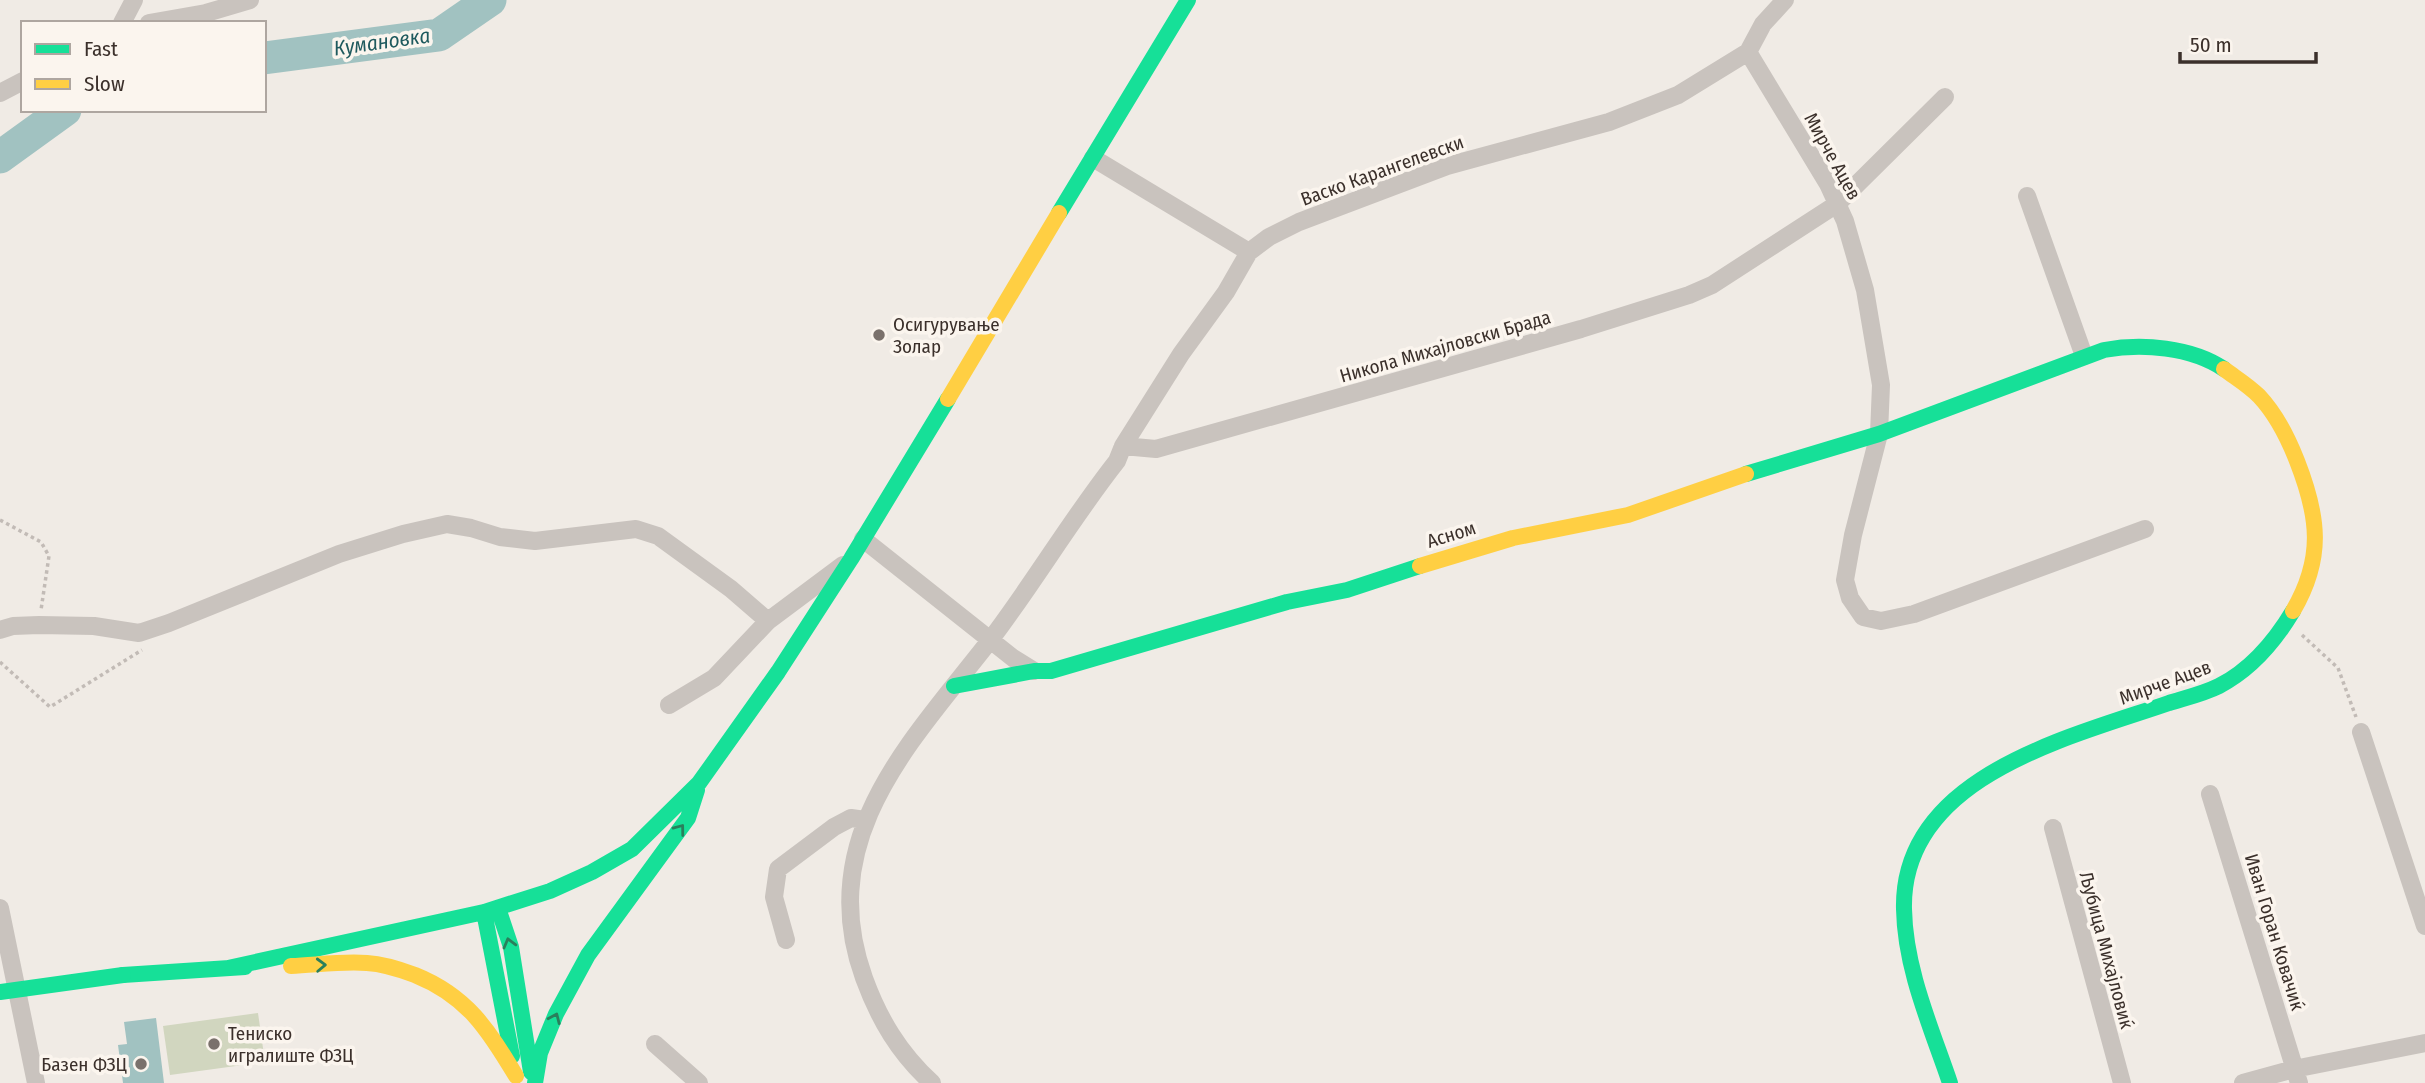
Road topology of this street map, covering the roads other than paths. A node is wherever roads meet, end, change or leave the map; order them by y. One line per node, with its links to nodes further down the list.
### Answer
1 (134, 0): 5 (street)
2 (250, 0): 6 (street)
3 (1188, 0): 11 (street)
4 (1786, 0): 7 (street)
5 (123, 21)
6 (160, 21)
7 (1748, 52): 13 (street, Мирче Ацев); 14 (street, Васко Карангелевски)
8 (21, 82): 9 (street)
9 (0, 93)
10 (1945, 97): 13 (street, Никола Михајловски Брада)
11 (1093, 158): 14 (street); 19 (street)
12 (2027, 196): 15 (street)
13 (1837, 204): 16 (street, Мирче Ацев); 17 (street, Никола Михајловски Брада)
14 (1249, 252): 17 (street, Васко Карангелевски)
15 (2084, 356): 16 (street, Мирче Ацев); 46 (street, Мирче Ацев)
16 (1879, 434): 18 (street, Мирче Ацев); 24 (street, Асном)
17 (1123, 446): 23 (street)
18 (2145, 529)
19 (863, 539): 20 (street); 23 (street)
20 (851, 559): 21 (street); 28 (street)
21 (768, 621): 22 (street); 26 (street)
22 (0, 630)
23 (991, 639): 24 (street); 25 (street)
24 (1034, 671): 25 (street, Асном)
25 (954, 686): 30 (street)
26 (669, 705)
27 (2361, 732): 34 (street)
28 (699, 783): 33 (street); 43 (street, one-way to 28)
29 (2210, 794): 40 (street, Иван Горан Ковачиќ)
30 (865, 820): 35 (street); 45 (street)
31 (2053, 828): 47 (street, Љубица Михајловиќ)
32 (0, 908): 42 (street)
33 (491, 910): 36 (street); 41 (street); 43 (street, one-way to 33)
34 (2425, 926)
35 (786, 940)
36 (228, 968): 37 (street, bridge); 41 (street, one-way to 41)
37 (0, 992)
38 (2425, 1043): 40 (street)
39 (655, 1044): 44 (street)
40 (2297, 1076): 48 (street)
41 (516, 1080)
42 (36, 1083)
43 (534, 1083)
44 (699, 1083)
45 (932, 1083)
46 (1950, 1083)
47 (2122, 1083)
48 (2243, 1083)

